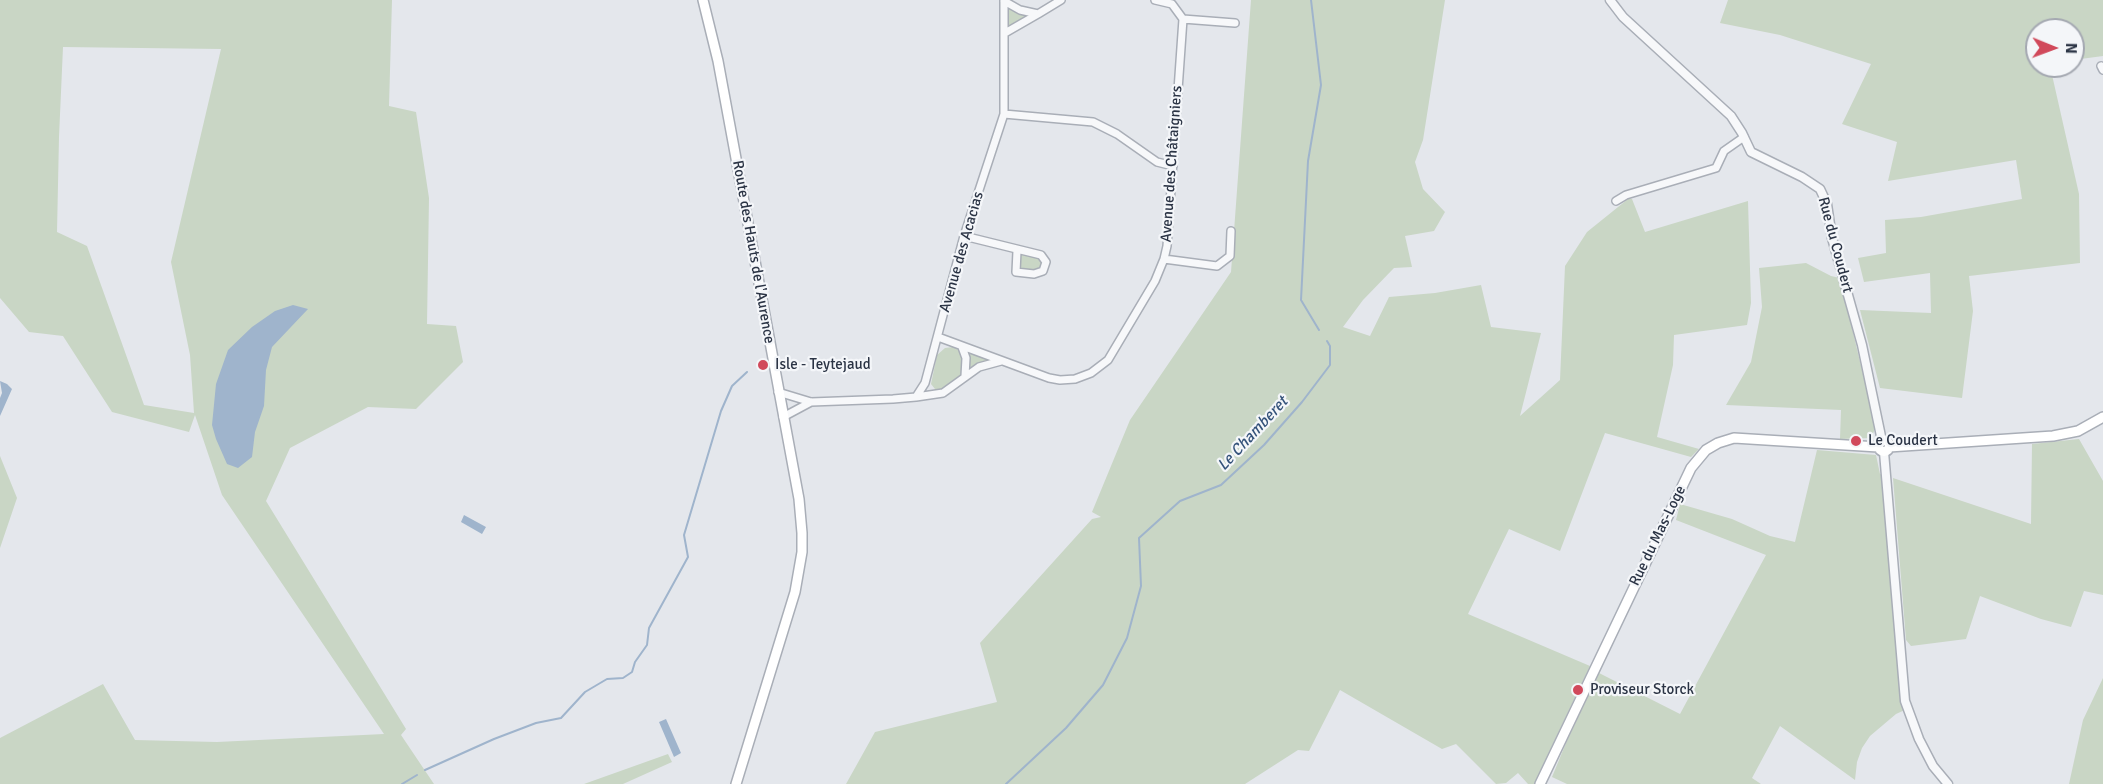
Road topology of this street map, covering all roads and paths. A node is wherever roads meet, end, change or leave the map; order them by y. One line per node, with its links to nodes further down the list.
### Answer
1 (703, 0): 22 (main road, Route des Hauts de l'Aurence)
2 (1004, 0): 6 (street); 9 (street, Avenue des Acacias)
3 (1061, 0): 6 (street)
4 (1155, 0): 7 (street)
5 (1610, 0): 11 (street, Rue du Coudert)
6 (1038, 14): 9 (street)
7 (1183, 19): 8 (street); 12 (street, Avenue des Châtaigniers)
8 (1235, 23)
9 (1005, 33): 10 (street, Avenue des Acacias)
10 (1004, 114): 12 (street); 15 (street, Avenue des Acacias)
11 (1744, 137): 13 (street); 27 (street, Rue du Coudert)
12 (1173, 166): 17 (street, Avenue des Châtaigniers)
13 (1616, 201)
14 (1232, 231): 17 (street)
15 (964, 236): 16 (street); 18 (street, Avenue des Acacias)
16 (1017, 250): 16 (street)
17 (1164, 259): 20 (street, Avenue des Châtaigniers)
18 (938, 337): 19 (street, Avenue des Châtaigniers); 23 (street, Avenue des Acacias)
19 (962, 347): 20 (street, Avenue des Châtaigniers); 21 (street)
20 (1001, 361): 21 (street)
21 (965, 376): 23 (street)
22 (778, 392): 24 (street); 25 (main road, Route des Hauts de l'Aurence)
23 (916, 398): 24 (street)
24 (811, 402): 25 (street)
25 (783, 417): 28 (main road, Route des Hauts de l'Aurence)
26 (2103, 417): 27 (main road, Rue du Mas-Loge)
27 (1883, 447): 29 (main road, Rue du Mas-Loge); 30 (street, Rue du Coudert)
28 (736, 784)
29 (1540, 784)
30 (1948, 784)

